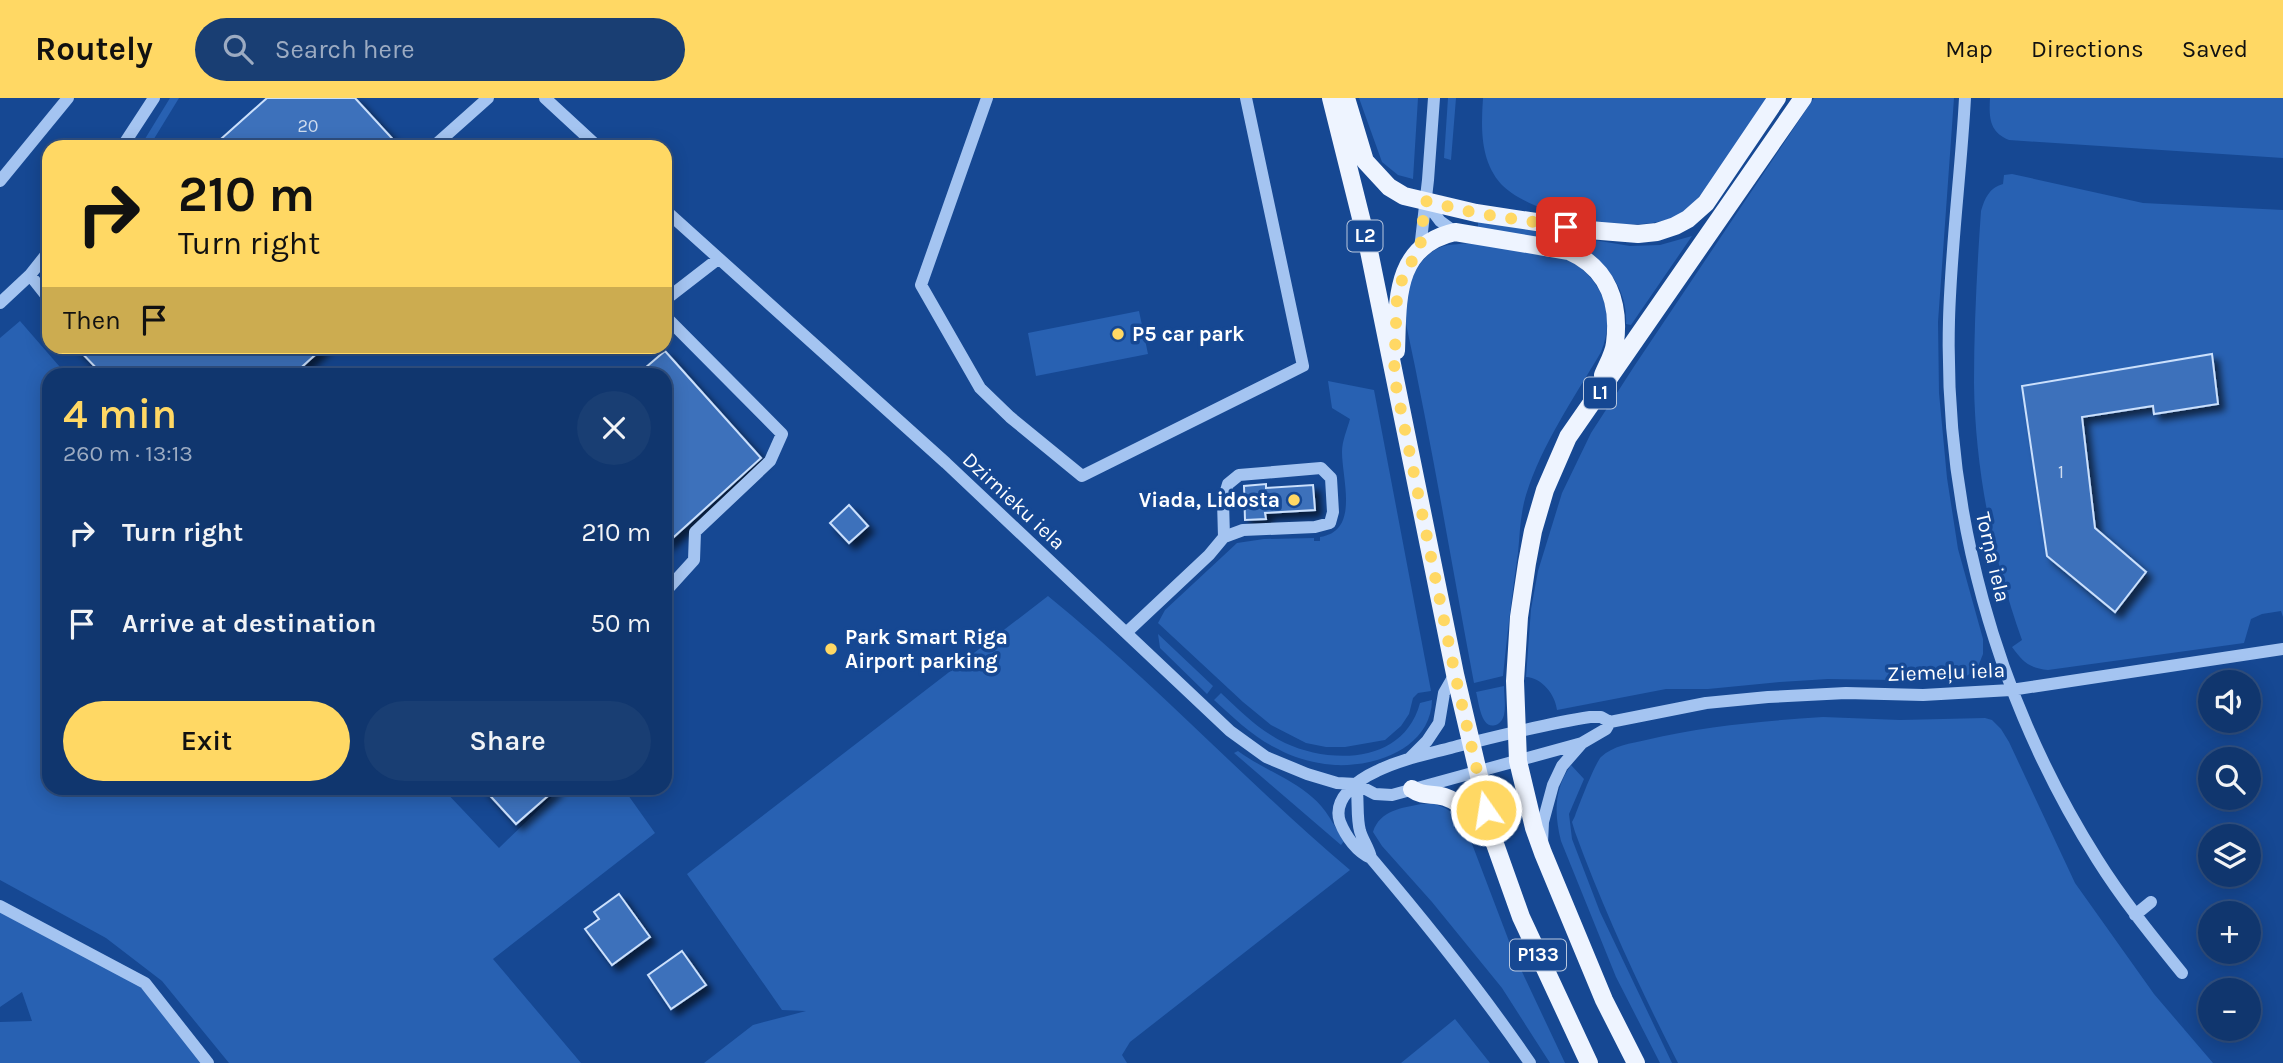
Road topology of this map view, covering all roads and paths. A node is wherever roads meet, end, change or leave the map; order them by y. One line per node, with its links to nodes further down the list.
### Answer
1 (68, 98): 16 (street)
2 (154, 98): 13 (street)
3 (488, 98): 14 (street)
4 (545, 98): 15 (street)
5 (987, 98): 6 (street)
6 (1246, 98)
7 (1331, 98): 28 (main road, L2)
8 (1346, 98): 17 (main road)
9 (1434, 98): 17 (street, P133)
10 (1777, 98): 17 (main road)
11 (1803, 98): 29 (main road, L1)
12 (1965, 98): 35 (street, Torņa iela)
13 (127, 140)
14 (441, 140)
15 (590, 140)
16 (0, 181)
17 (1425, 201): 19 (street); 20 (street, P133)
18 (672, 216): 21 (street, Dzirnieku iela)
19 (1455, 232): 20 (main road); 29 (main road)
20 (1420, 249): 28 (main road, P133)
21 (718, 259): 25 (street); 32 (street, Dzirnieku iela)
22 (42, 260): 23 (street)
23 (30, 275): 24 (street); 26 (street)
24 (42, 290)
25 (672, 295)
26 (0, 303)
27 (672, 323): 31 (street)
28 (1394, 376): 34 (main road, P133)
29 (1590, 407): 37 (main road, L1)
30 (1224, 537): 30 (street); 32 (street)
31 (672, 584)
32 (1127, 632): 43 (street, Dzirnieku iela)
33 (2283, 649): 35 (street, Ziemeļu iela)
34 (1455, 674): 38 (main road, P133); 40 (street)
35 (2011, 690): 36 (street, Ziemeļu iela); 50 (street, Torņa iela)
36 (1610, 722): 37 (street, Ziemeļu iela); 39 (street, Ziemeļu iela)
37 (1516, 732): 38 (street, Ziemeļu iela); 41 (main road, L1)
38 (1471, 743): 40 (street); 42 (main road, P133)
39 (1582, 743): 41 (street, Ziemeļu iela); 46 (street)
40 (1410, 758): 43 (street)
41 (1518, 761): 42 (street, Dzirnieku iela); 46 (main road, P133)
42 (1477, 771): 44 (street, Dzirnieku iela); 45 (main road, P133)
43 (1356, 784): 44 (street, Dzirnieku iela); 47 (street); 47 (street)
44 (1412, 789): 45 (main road)
45 (1495, 844): 54 (main road, P133)
46 (1541, 845): 55 (main road, P133)
47 (1371, 858): 53 (street)
48 (2151, 902): 50 (street)
49 (0, 906): 52 (street)
50 (2135, 915): 51 (street, Torņa iela)
51 (2182, 973)
52 (208, 1063)
53 (1530, 1063)
54 (1589, 1063)
55 (1636, 1063)

